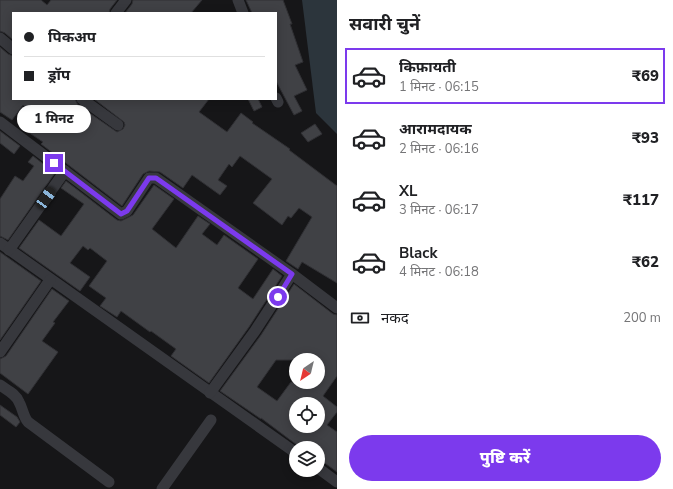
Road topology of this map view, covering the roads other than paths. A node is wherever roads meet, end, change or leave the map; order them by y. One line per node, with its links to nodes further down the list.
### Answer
1 (238, 0): 4 (street)
2 (123, 1): 3 (street)
3 (117, 12)
4 (243, 12)
5 (0, 38): 6 (street)
6 (12, 48)
7 (83, 100): 9 (street)
8 (0, 122): 10 (street)
9 (118, 125)
10 (65, 172): 12 (street); 13 (street)
11 (0, 243): 12 (street)
12 (9, 250): 14 (street)
13 (292, 274): 15 (street); 18 (street)
14 (50, 280): 16 (street); 18 (street)
15 (337, 308)
16 (0, 352)
17 (0, 385): 22 (street)
18 (210, 393): 20 (street)
19 (211, 420): 24 (street)
20 (289, 448)
21 (325, 473): 23 (street)
22 (109, 482)
23 (337, 482)
24 (162, 489)

